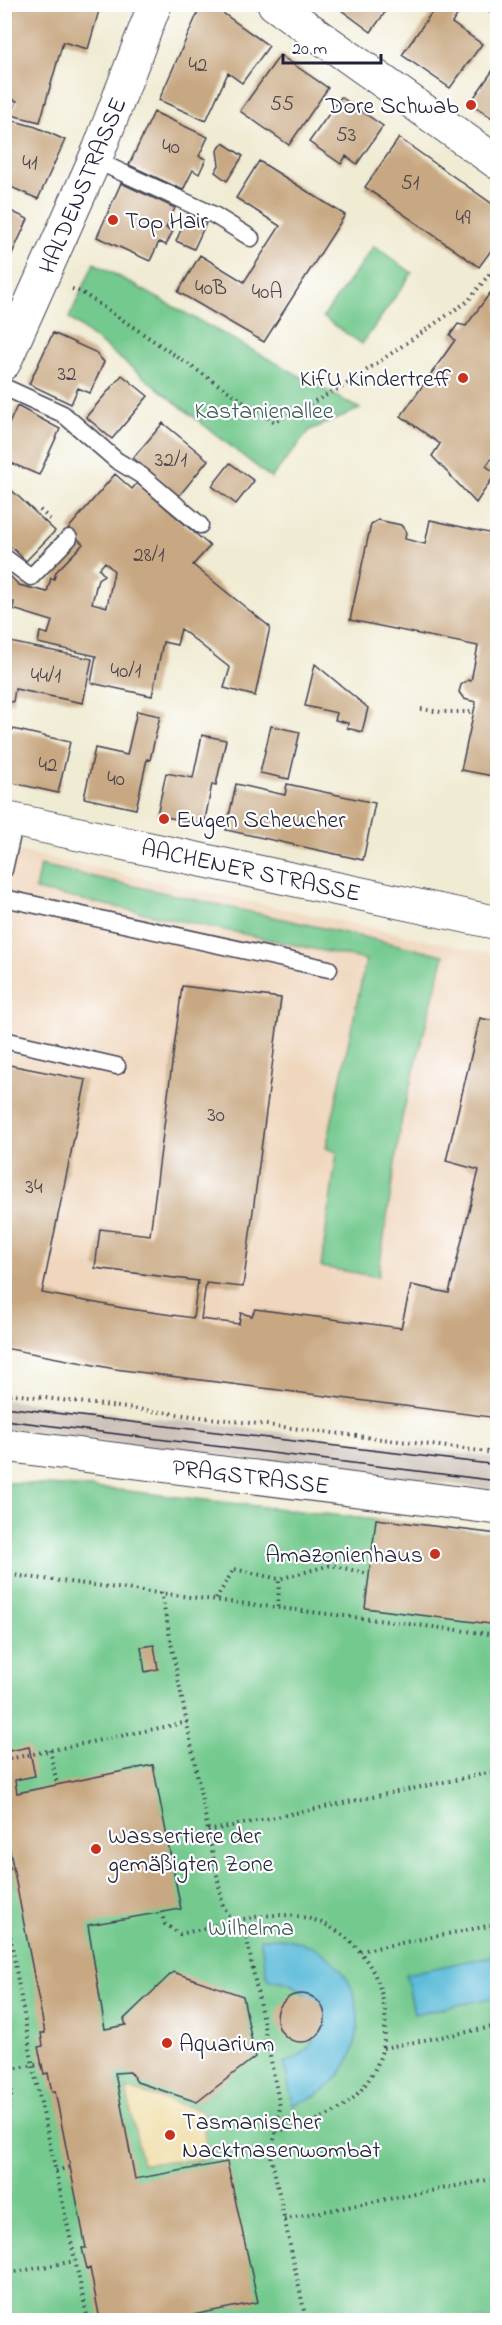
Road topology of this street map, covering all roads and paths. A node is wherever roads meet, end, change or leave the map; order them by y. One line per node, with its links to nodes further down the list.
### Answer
1 (155, 4): 3 (street, HALDENSTRASSE)
2 (290, 9): 4 (street)
3 (95, 160): 5 (lane); 9 (street, HALDENSTRASSE)
4 (498, 163)
5 (251, 238)
6 (498, 263): 7 (path)
7 (490, 273): 8 (path); 9 (path)
8 (498, 278)
9 (43, 279): 10 (street, HALDENSTRASSE)
10 (4, 363)
11 (4, 387): 12 (lane)
12 (200, 525)
13 (69, 538): 14 (lane)
14 (4, 557)
15 (421, 709): 16 (path)
16 (474, 712)
17 (10, 820): 18 (lane); 20 (street, AACHENER STRASSE)
18 (4, 870)
19 (4, 898): 21 (lane)
20 (498, 923)
21 (329, 969)
22 (4, 1040): 23 (lane)
23 (117, 1066)
24 (4, 1393): 26 (path)
25 (4, 1445): 27 (street, PRAGSTRASSE)
26 (498, 1449)
27 (498, 1508)
28 (4, 1574): 31 (path)
29 (369, 1574): 30 (path)
30 (279, 1579): 32 (path); 33 (path)
31 (160, 1592): 32 (path); 36 (path)
32 (216, 1599): 33 (path)
33 (278, 1607): 34 (path)
34 (495, 1635): 35 (path)
35 (498, 1672)
36 (188, 1722): 37 (path); 41 (path)
37 (50, 1750): 38 (path); 40 (path)
38 (4, 1760)
39 (498, 1771): 41 (path)
40 (57, 1784)
41 (208, 1831): 46 (path)
42 (12, 1868): 43 (path)
43 (4, 1870)
44 (4, 1901): 53 (path)
45 (161, 1912): 46 (path)
46 (234, 1922): 48 (path); 56 (path)
47 (498, 1924): 48 (path)
48 (360, 1951): 50 (path)
49 (498, 2026): 50 (path)
50 (383, 2048): 56 (path)
51 (4, 2055): 54 (path)
52 (42, 2064): 53 (path)
53 (33, 2066): 54 (path); 58 (path)
54 (11, 2070): 55 (path)
55 (4, 2123)
56 (276, 2132): 60 (path)
57 (70, 2167): 58 (path)
58 (56, 2171): 61 (path)
59 (498, 2178): 60 (path)
60 (284, 2219): 64 (path)
61 (75, 2261): 62 (path); 63 (path)
62 (4, 2274)
63 (88, 2320)
64 (306, 2320)

